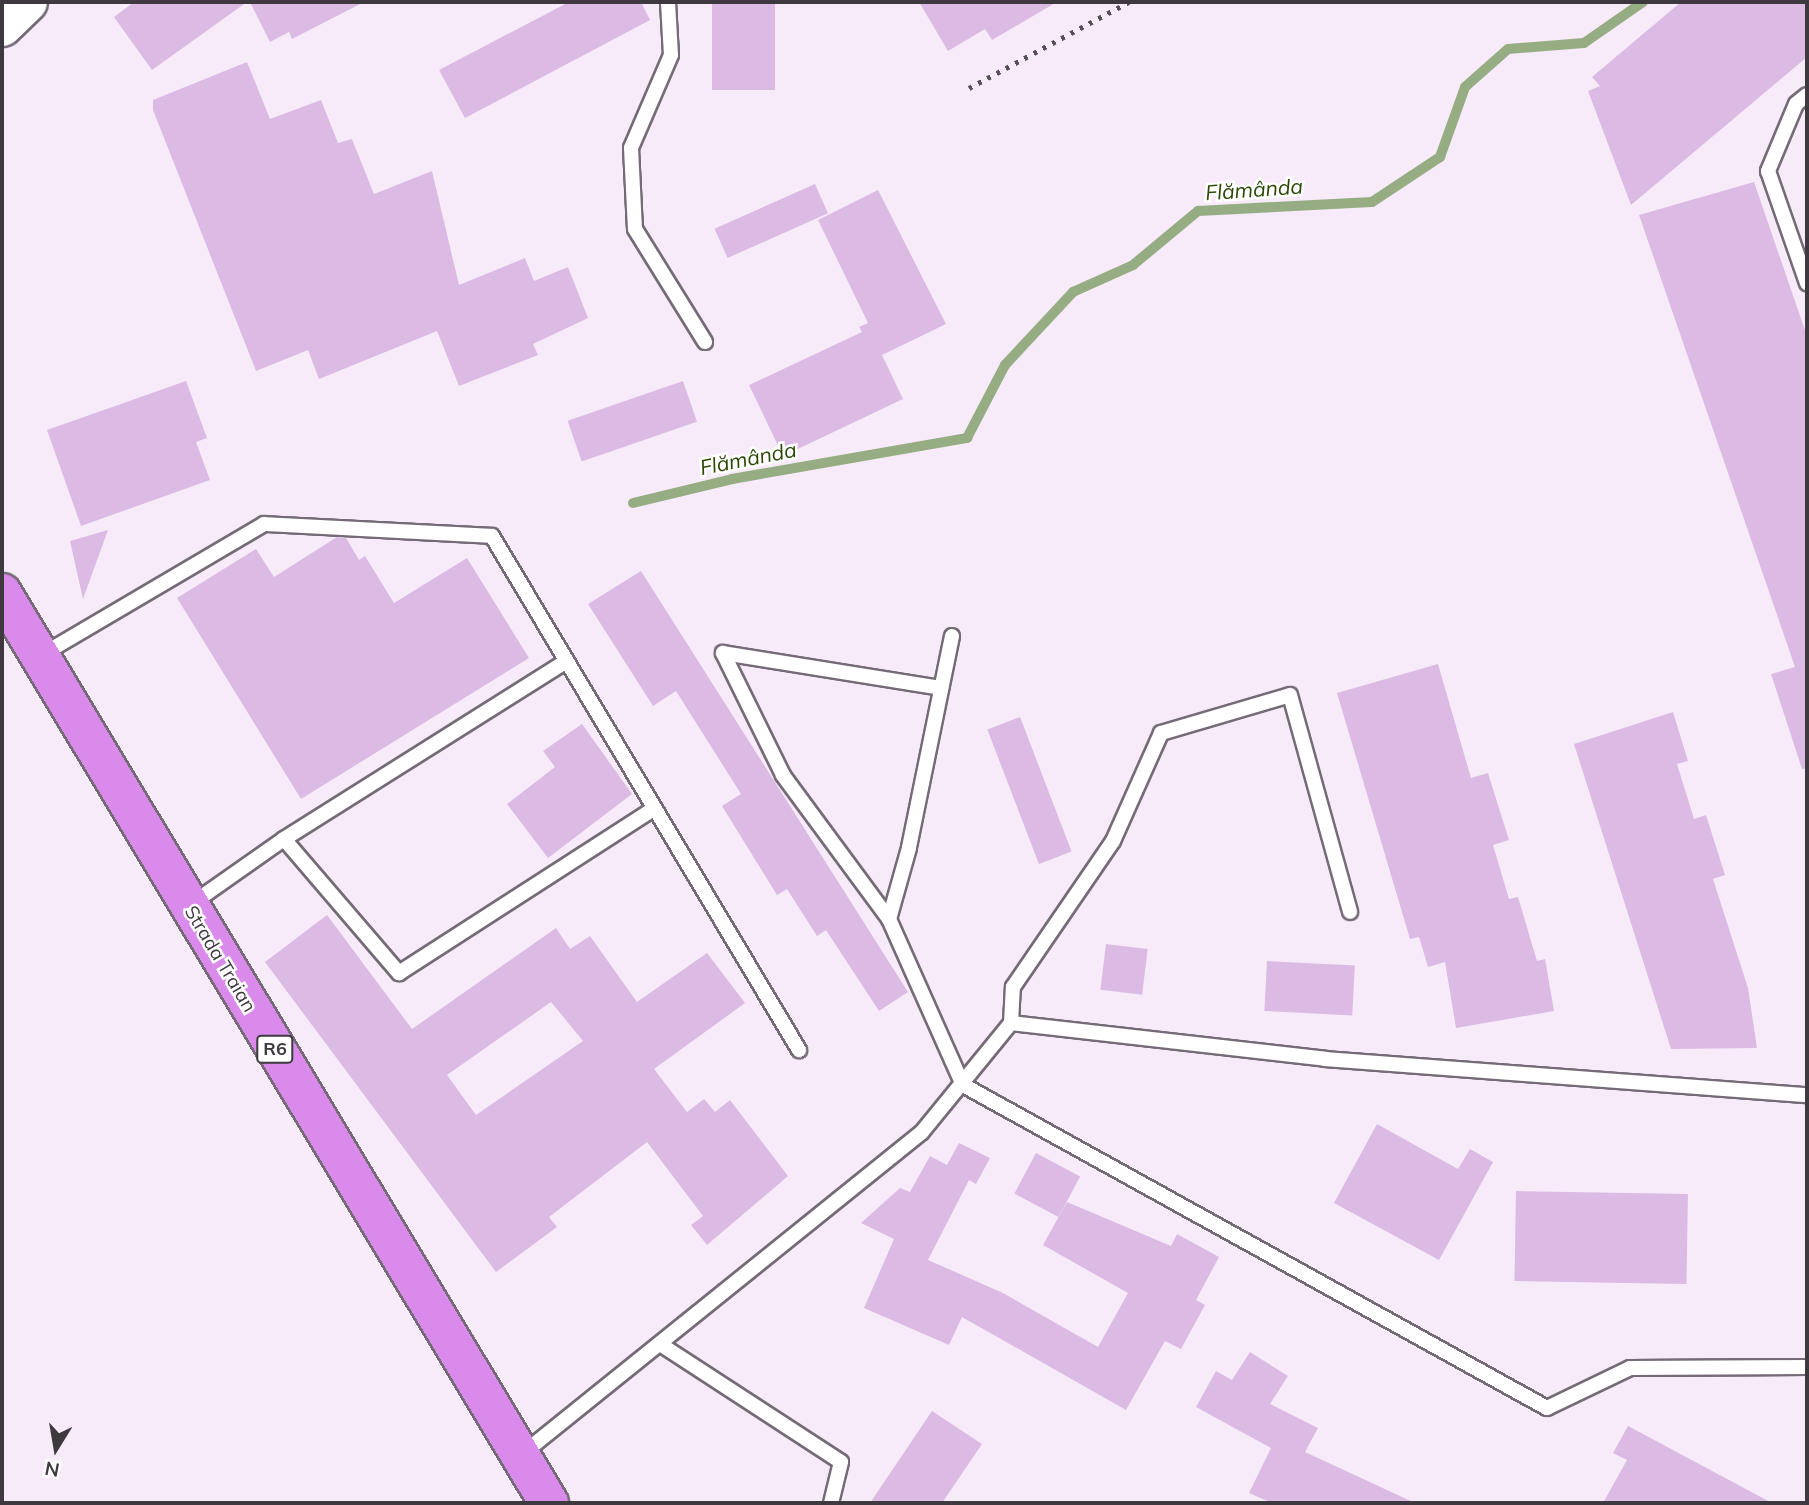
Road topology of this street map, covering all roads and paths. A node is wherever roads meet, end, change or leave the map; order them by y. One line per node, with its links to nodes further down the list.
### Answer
1 (28, 2): 3 (street)
2 (668, 2): 6 (lane)
3 (2, 27)
4 (1807, 95): 5 (lane)
5 (1807, 283)
6 (705, 342)
7 (2, 593): 9 (highway, Strada Trаian / R6)
8 (952, 636): 11 (lane)
9 (39, 656): 10 (lane); 14 (highway, Strada Trаian / R6)
10 (567, 661): 12 (lane); 13 (lane)
11 (941, 688): 16 (lane); 16 (lane)
12 (653, 809): 13 (lane); 18 (lane)
13 (285, 839): 14 (lane)
14 (188, 906): 23 (highway, Strada Trаian / R6)
15 (1350, 912): 17 (lane)
16 (889, 919): 19 (lane)
17 (1012, 1023): 19 (lane); 20 (lane)
18 (799, 1050)
19 (963, 1085): 21 (lane); 22 (lane)
20 (1807, 1095)
21 (660, 1344): 23 (lane); 25 (lane)
22 (1807, 1367)
23 (520, 1456): 24 (highway, Strada Trаian / R6)
24 (549, 1503)
25 (831, 1503)

